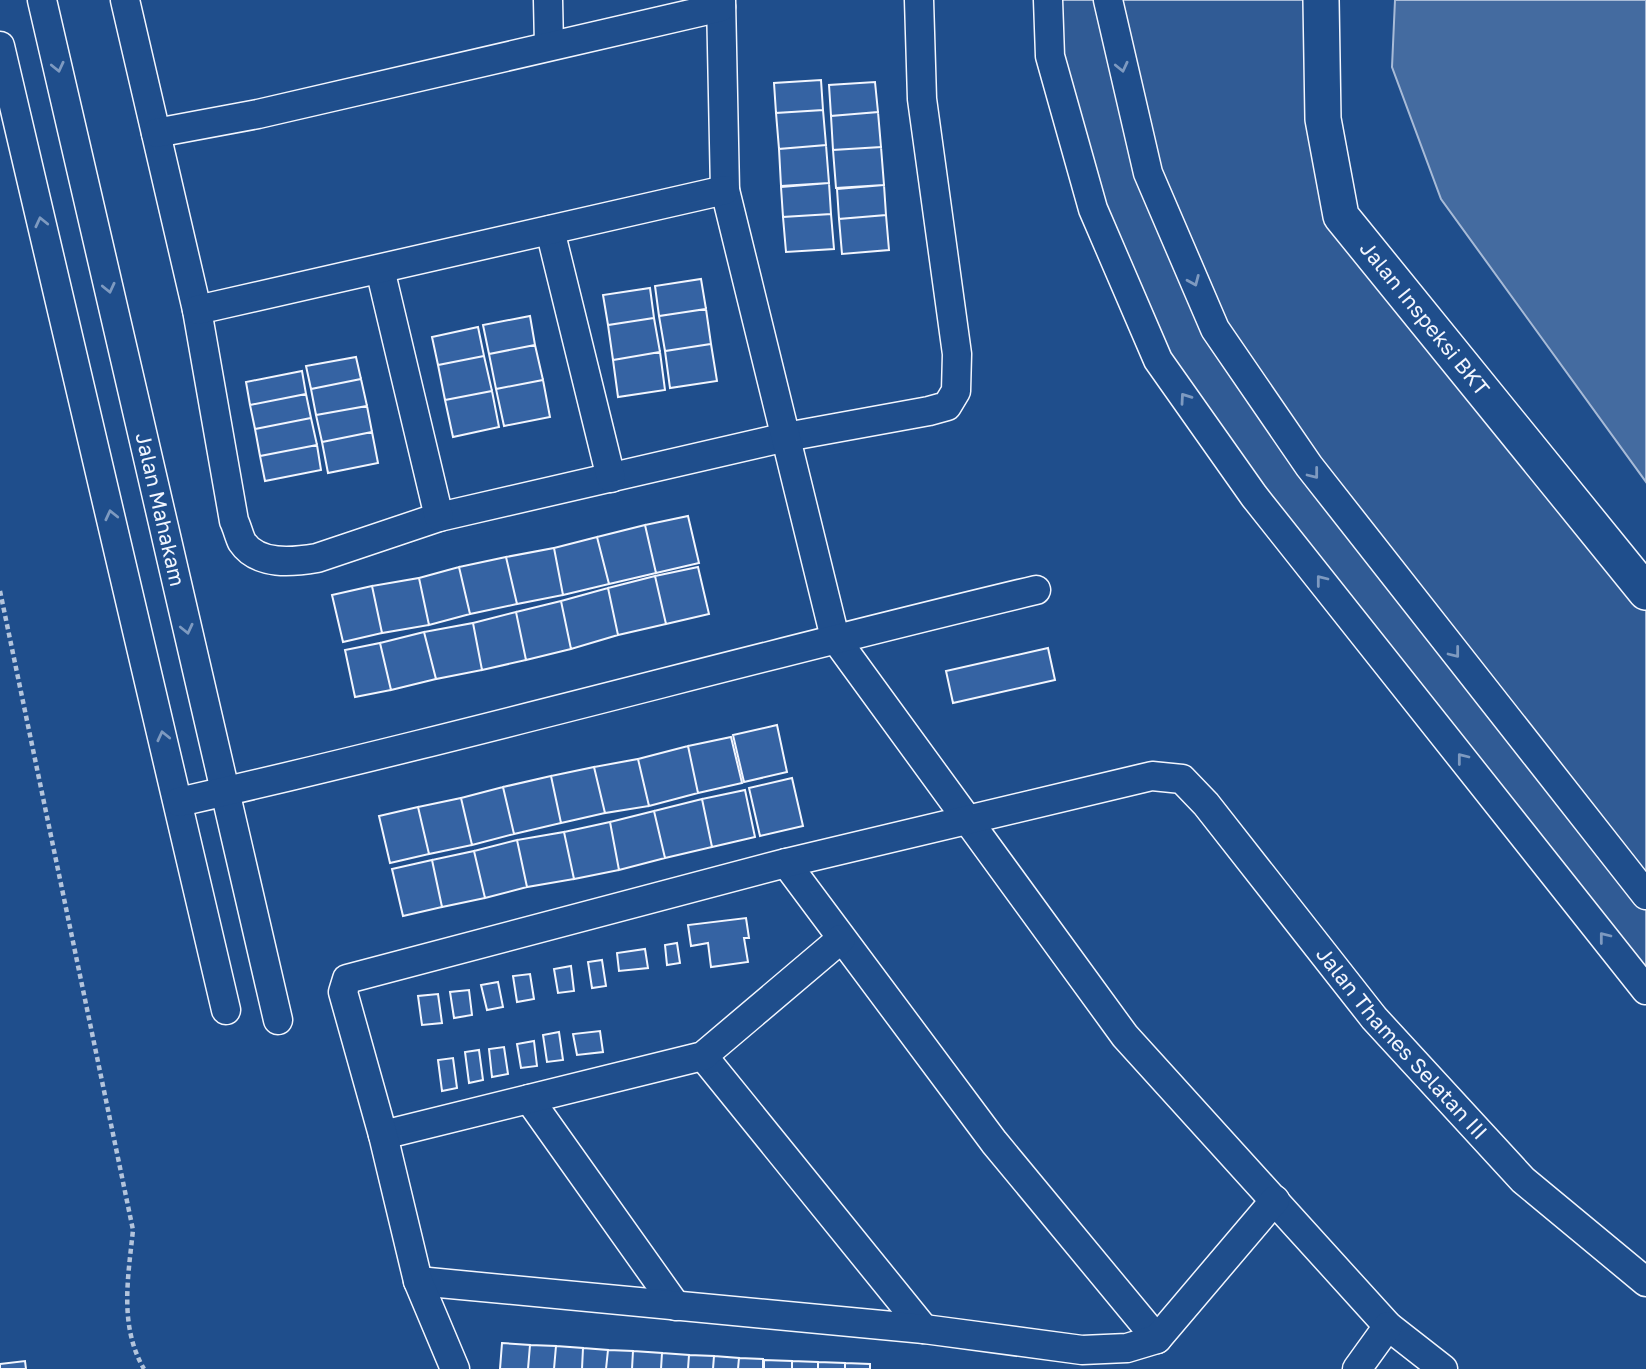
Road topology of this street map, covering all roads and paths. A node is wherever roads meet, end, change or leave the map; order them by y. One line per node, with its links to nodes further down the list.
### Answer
1 (42, 0): 23 (street, Jalan Mahakam, one-way to 23)
2 (125, 0): 11 (street)
3 (548, 0): 10 (street)
4 (919, 0): 16 (street)
5 (1048, 0): 29 (street, one-way to 5)
6 (1108, 0): 27 (street, one-way to 27)
7 (1321, 0): 21 (street, Jalan Inspeksi BKT)
8 (721, 4): 10 (street); 12 (street)
9 (0, 46): 24 (street, one-way to 9)
10 (549, 46): 11 (street)
11 (156, 133): 15 (street)
12 (725, 190): 13 (street); 16 (street)
13 (550, 230): 14 (street); 17 (street)
14 (380, 268): 15 (street); 18 (street)
15 (197, 310): 18 (street)
16 (786, 437): 17 (street); 22 (street)
17 (611, 478): 18 (street)
18 (439, 517)
19 (1037, 590): 22 (street)
20 (0, 591): 42 (path)
21 (1646, 592)
22 (835, 638): 23 (street); 25 (street)
23 (225, 792): 24 (street); 31 (street, Jalan Mahakam)
24 (179, 802): 30 (street)
25 (968, 820): 26 (street); 35 (street); 37 (street, Jalan Thames Selatan III)
26 (786, 863): 28 (street); 34 (street)
27 (1646, 895)
28 (841, 939): 32 (street); 41 (street)
29 (1646, 990)
30 (226, 1010)
31 (278, 1020)
32 (703, 1056): 33 (street); 40 (street)
33 (529, 1099): 34 (street); 38 (street)
34 (383, 1135): 36 (street)
35 (1275, 1200): 39 (street); 41 (street)
36 (418, 1281): 38 (street); 43 (street)
37 (1646, 1282)
38 (676, 1306): 40 (street)
39 (1388, 1326): 44 (street); 45 (street)
40 (924, 1329): 41 (street)
41 (1157, 1339)
42 (144, 1369)
43 (455, 1369)
44 (1357, 1369)
45 (1443, 1369)

